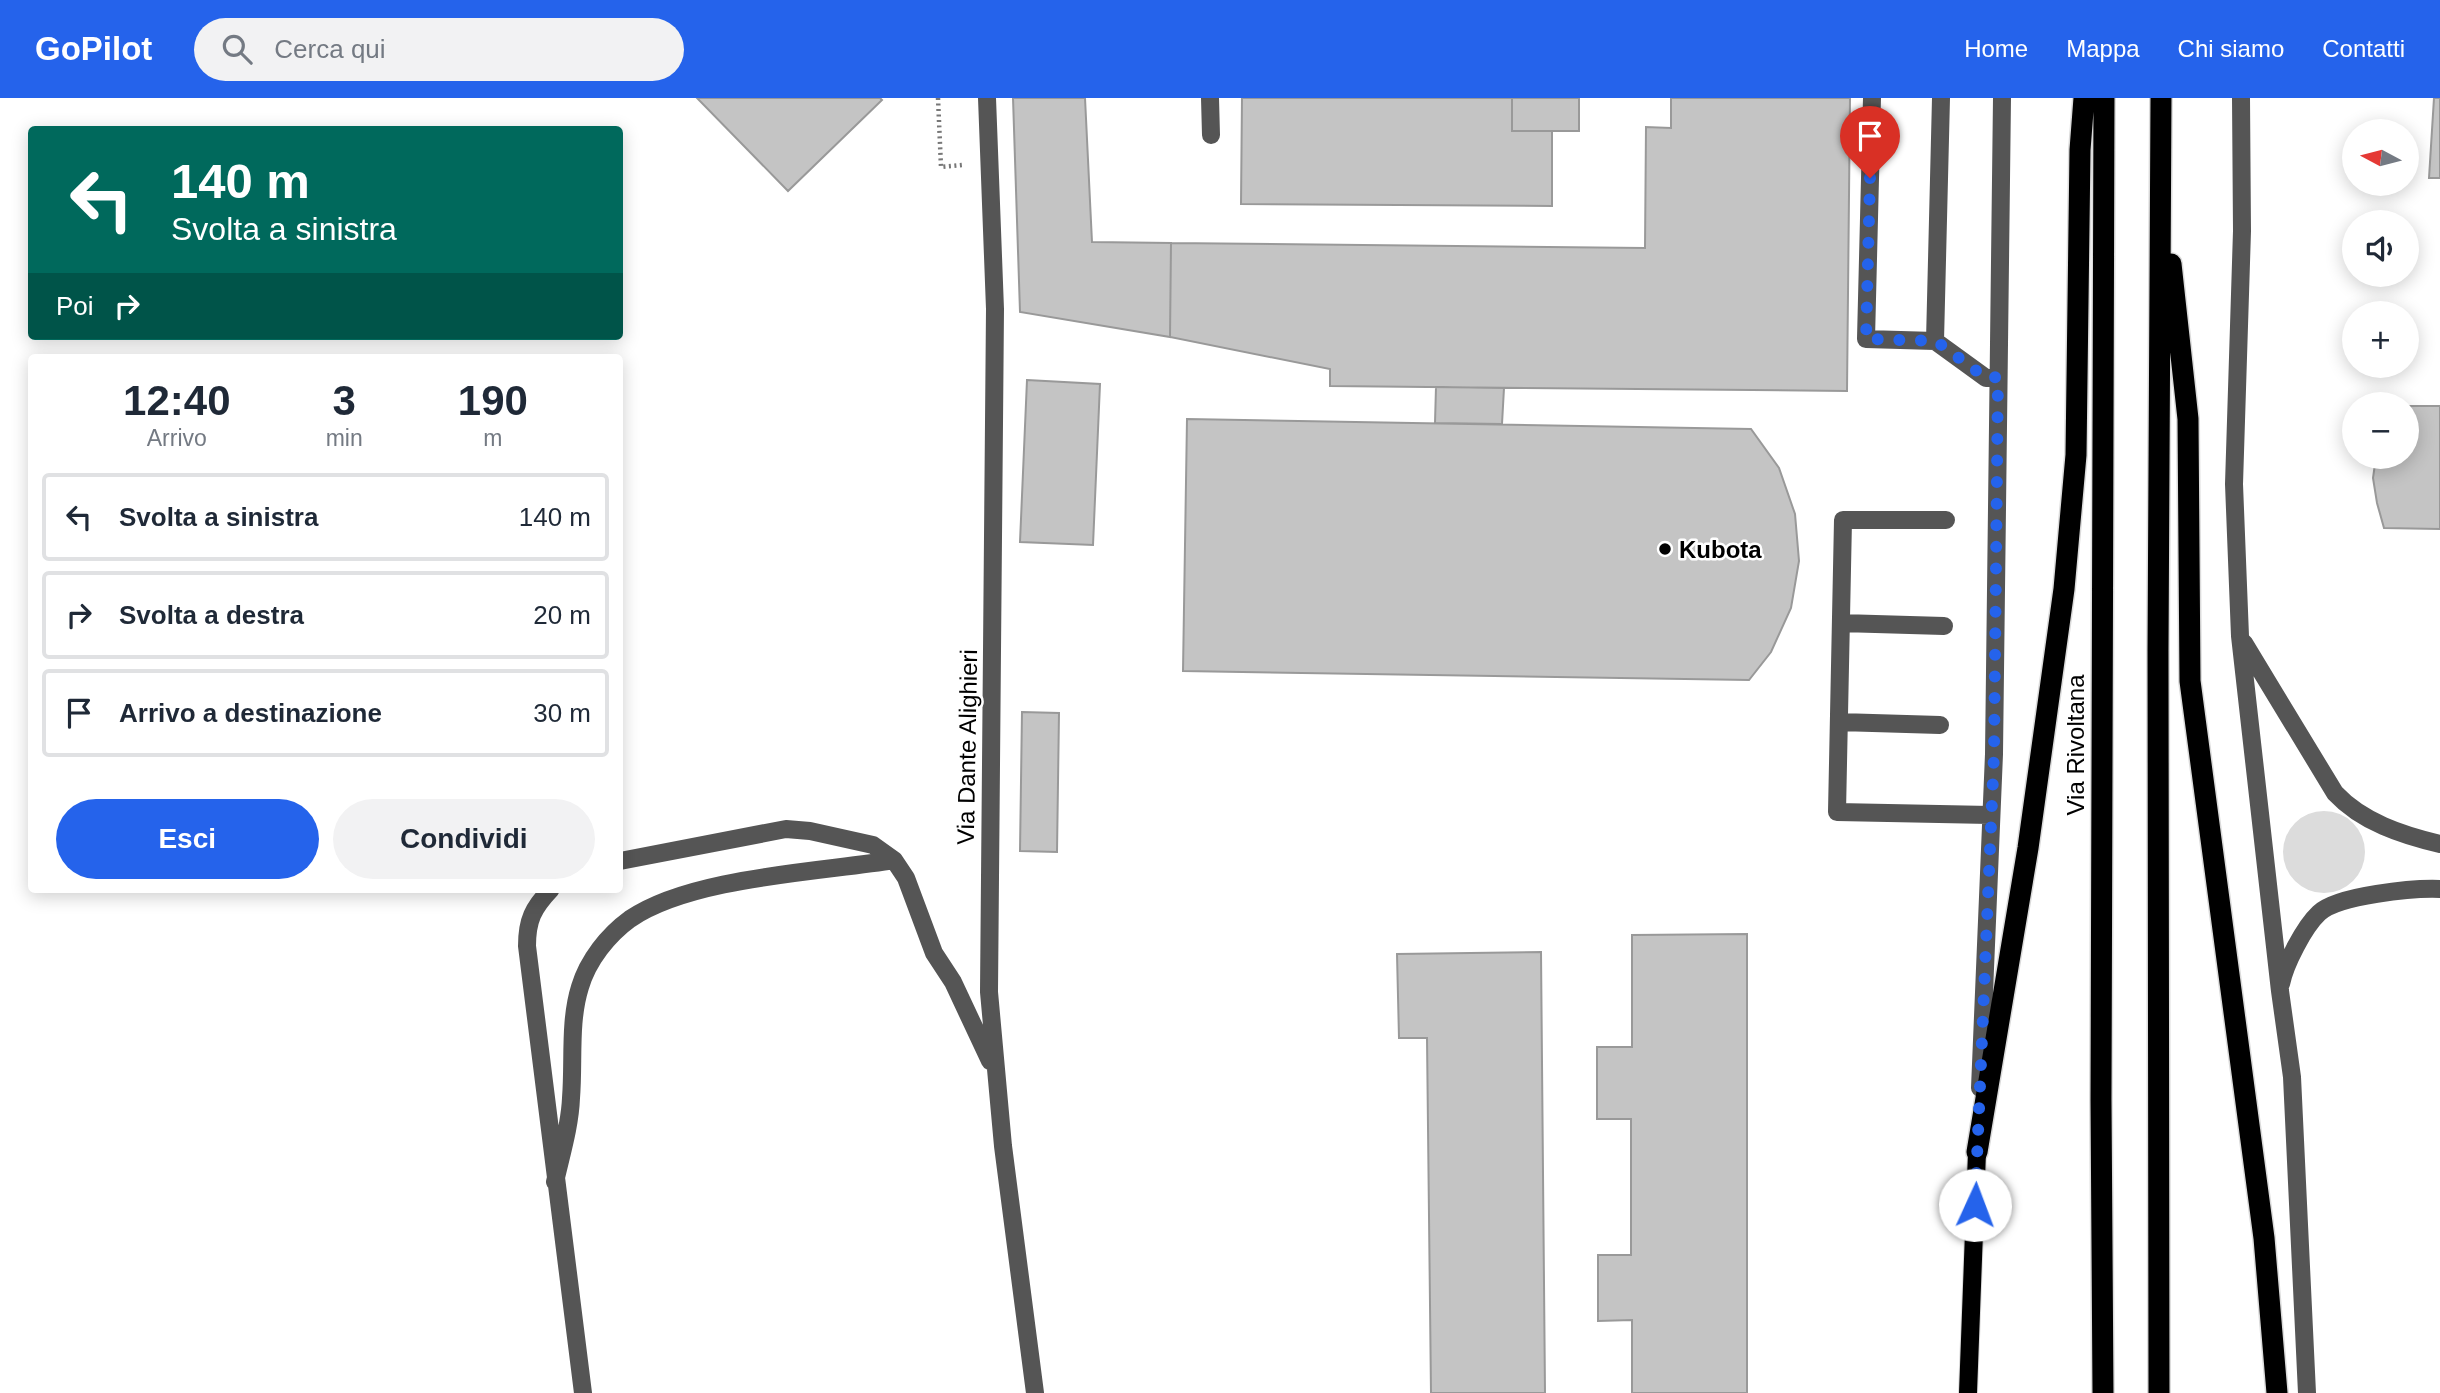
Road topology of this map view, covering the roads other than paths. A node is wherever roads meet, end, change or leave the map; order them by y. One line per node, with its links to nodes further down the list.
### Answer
1 (987, 98): 27 (street, Via Dante Alighieri)
2 (1210, 98): 10 (street)
3 (1872, 98): 12 (street)
4 (1941, 98): 12 (street)
5 (2002, 98): 13 (street)
6 (2084, 98): 28 (highway)
7 (2104, 98): 33 (highway, Via Rivoltana)
8 (2161, 98): 11 (highway)
9 (2241, 98): 17 (street)
10 (1211, 135)
11 (2160, 164): 34 (highway); 35 (highway)
12 (1936, 341): 13 (street)
13 (1998, 377): 20 (street)
14 (1946, 520): 15 (street)
15 (1841, 623): 16 (street); 18 (street)
16 (1944, 626)
17 (2240, 636): 21 (street); 26 (street)
18 (1839, 722): 19 (street); 20 (street)
19 (1940, 725)
20 (1990, 815): 28 (street)
21 (2440, 844)
22 (623, 860): 23 (street)
23 (894, 860): 27 (street); 29 (street)
24 (2440, 889): 26 (street)
25 (548, 893): 29 (street)
26 (2280, 991): 36 (street)
27 (996, 1074): 31 (street, Via Dante Alighieri)
28 (1978, 1152): 32 (main road)
29 (555, 1182): 30 (street)
30 (583, 1393)
31 (1035, 1393)
32 (1968, 1393)
33 (2103, 1393)
34 (2159, 1393)
35 (2277, 1393)
36 (2307, 1393)

